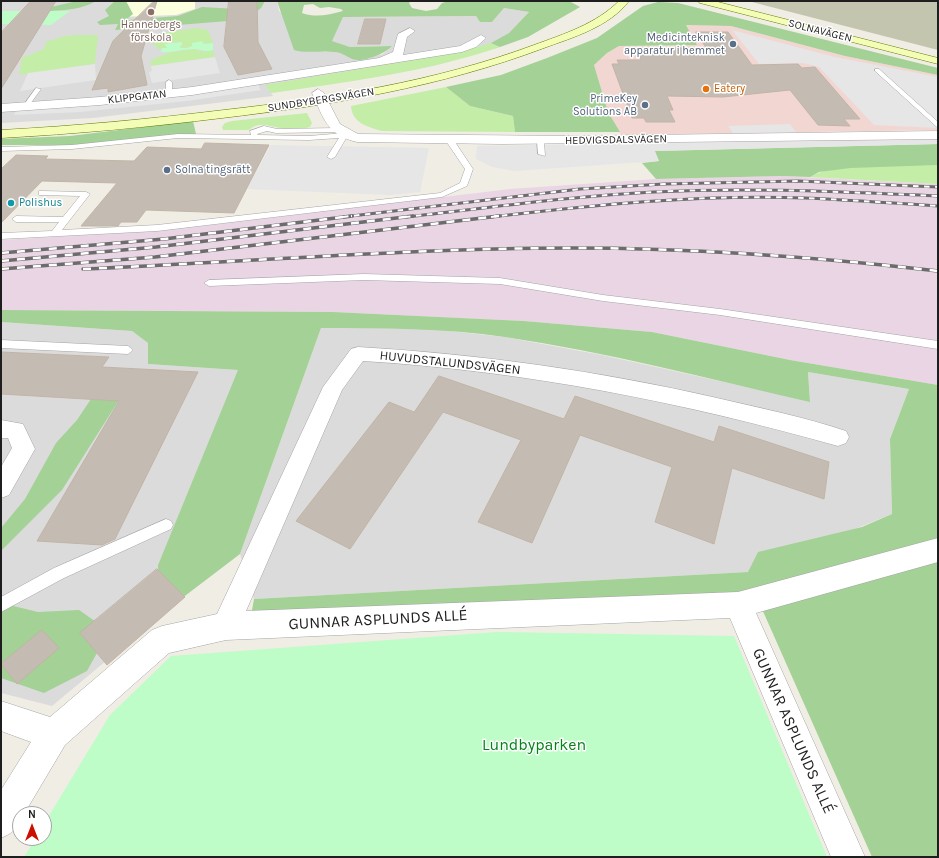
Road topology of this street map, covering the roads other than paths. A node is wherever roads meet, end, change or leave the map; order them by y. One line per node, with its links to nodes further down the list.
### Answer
1 (624, 1): 18 (main road, SUNDBYBERGSVÄGEN)
2 (703, 1): 10 (main road, SOLNAVÄGEN)
3 (744, 1): 7 (main road, SOLNAVÄGEN)
4 (594, 13): 18 (main road, SUNDBYBERGSVÄGEN)
5 (410, 31): 9 (street, KLIPPGATAN)
6 (481, 38): 9 (street, KLIPPGATAN)
7 (938, 52)
8 (333, 58): 12 (street)
9 (382, 61): 12 (street, KLIPPGATAN)
10 (938, 61)
11 (298, 63): 14 (street, KLIPPGATAN)
12 (342, 67): 14 (street, KLIPPGATAN)
13 (877, 70): 21 (lane)
14 (272, 79): 17 (street, KLIPPGATAN)
15 (169, 82): 17 (lane)
16 (38, 89): 19 (lane)
17 (169, 94): 19 (street, KLIPPGATAN)
18 (320, 97): 22 (main road, SUNDBYBERGSVÄGEN); 23 (street); 24 (main road, SUNDBYBERGSVÄGEN)
19 (26, 106): 20 (street, KLIPPGATAN)
20 (1, 108)
21 (938, 126)
22 (1, 127)
23 (340, 132): 27 (street, HEDVIGSDALSVÄGEN); 28 (lane); 30 (lane)
24 (1, 134)
25 (938, 135): 26 (street, HEDVIGSDALSVÄGEN)
26 (540, 140): 27 (street, HEDVIGSDALSVÄGEN); 29 (lane)
27 (450, 141): 34 (lane)
28 (1, 149)
29 (542, 154)
30 (330, 157)
31 (42, 194): 33 (lane)
32 (16, 218): 33 (lane)
33 (66, 220): 34 (lane)
34 (55, 233): 35 (lane)
35 (1, 236)
36 (209, 282): 38 (lane)
37 (1, 344): 39 (lane)
38 (938, 345)
39 (128, 350)
40 (1, 430): 42 (street)
41 (838, 437): 47 (street, HUVUDSTALUNDSVÄGEN)
42 (1, 488)
43 (166, 525): 45 (lane)
44 (938, 550): 46 (street, GUNNAR ASPLUNDS ALLÉ)
45 (1, 605)
46 (738, 605): 47 (street, GUNNAR ASPLUNDS ALLÉ); 51 (street, GUNNAR ASPLUNDS ALLÉ)
47 (226, 626): 49 (street, GUNNAR ASPLUNDS ALLÉ)
48 (1, 716): 49 (street)
49 (54, 734): 50 (street, GUNNAR ASPLUNDS ALLÉ)
50 (1, 821)
51 (848, 857)

